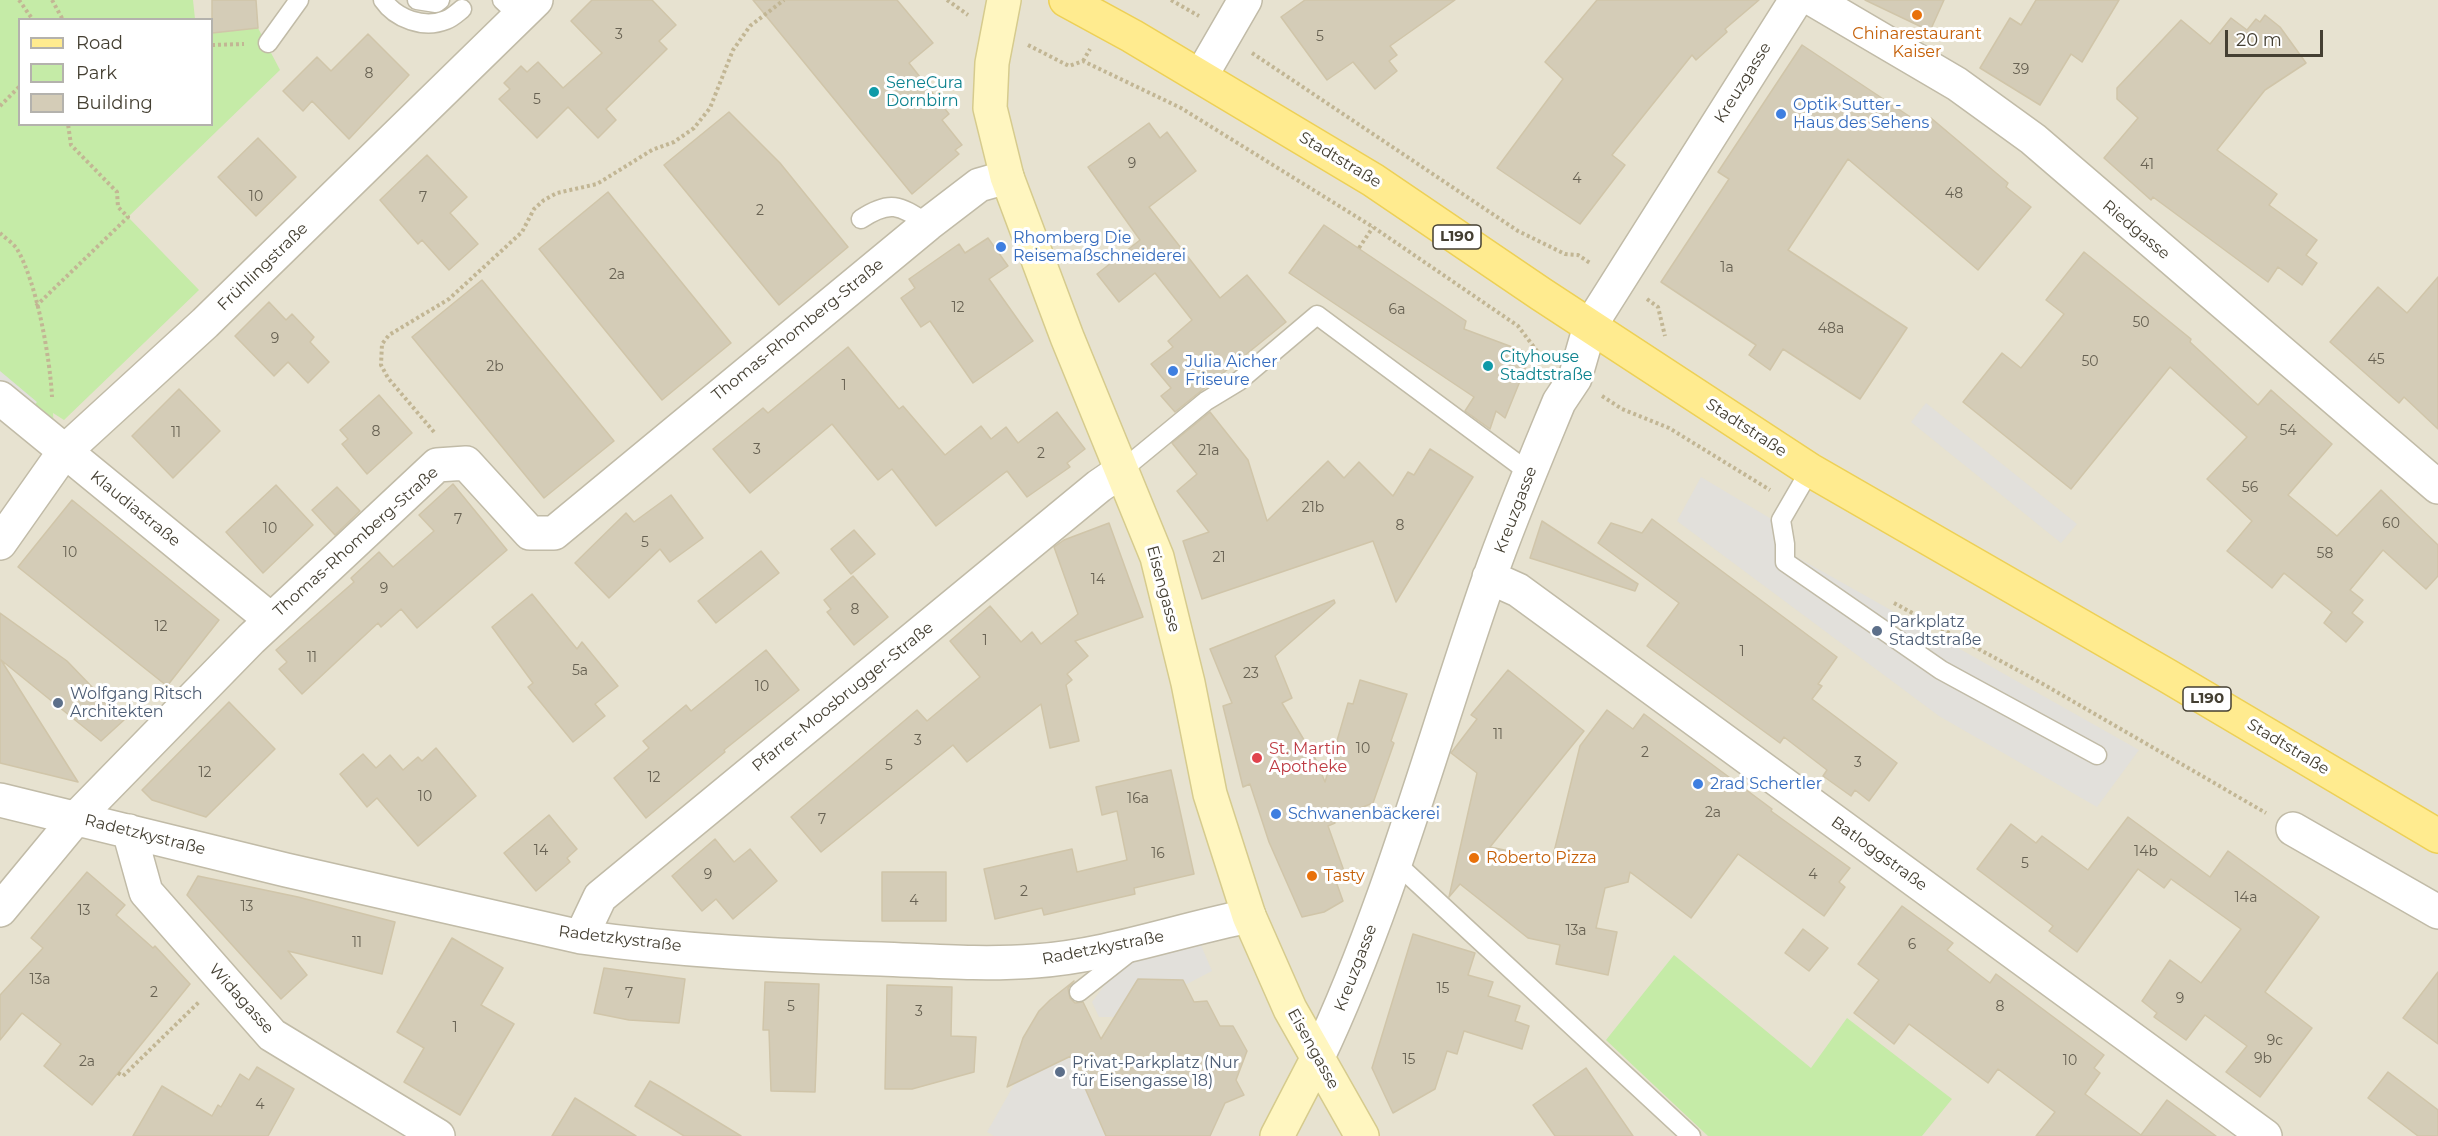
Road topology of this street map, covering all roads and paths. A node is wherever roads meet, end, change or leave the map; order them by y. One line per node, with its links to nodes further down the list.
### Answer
1 (19, 0): 19 (path)
2 (52, 0): 20 (path)
3 (299, 0): 21 (lane)
4 (383, 0): 16 (lane)
5 (417, 0): 6 (lane)
6 (440, 0)
7 (784, 0): 45 (path)
8 (947, 0): 17 (path)
9 (1004, 0): 31 (main road, Eisengasse)
10 (1066, 0): 25 (main road, Stadtstraße / L190)
11 (1171, 0): 18 (path)
12 (1245, 0): 25 (street)
13 (1796, 0): 39 (street, Kreuzgasse)
14 (1815, 0): 49 (street, Riedgasse)
15 (519, 5): 44 (street, Frühlingstraße)
16 (462, 9)
17 (956, 9)
18 (1193, 12)
19 (32, 18)
20 (62, 18)
21 (268, 43): 22 (path)
22 (213, 45)
23 (1261, 59): 37 (path)
24 (1069, 66): 34 (path)
25 (1201, 76): 39 (main road, Stadtstraße / L190)
26 (18, 88): 28 (path)
27 (942, 105): 29 (path)
28 (0, 106)
29 (958, 110)
30 (68, 126): 38 (path)
31 (1007, 177): 33 (street, Thomas-Rhomberg-Straße); 47 (main road, Eisengasse)
32 (861, 219): 33 (lane)
33 (928, 224): 45 (street, Thomas-Rhomberg-Straße)
34 (1373, 227): 36 (path); 40 (path)
35 (0, 233): 38 (path)
36 (1359, 248)
37 (1578, 255)
38 (36, 306): 42 (path)
39 (1590, 326): 46 (main road, Stadtstraße / L190); 48 (street, Kreuzgasse)
40 (1540, 355)
41 (0, 398): 44 (street, Klaudiastraße)
42 (53, 402)
43 (1622, 409): 50 (path)
44 (64, 452): 51 (street, Frühlingstraße); 54 (street, Klaudiastraße)
45 (452, 464): 54 (street, Thomas-Rhomberg-Straße)
46 (1810, 470): 50 (lane); 60 (main road, Stadtstraße / L190)
47 (1121, 471): 48 (lane); 64 (main road, Eisengasse); 65 (street, Pfarrer-Moosbrugger-Straße)
48 (1530, 473): 52 (street, Kreuzgasse)
49 (2438, 487)
50 (1791, 503): 55 (lane)
51 (0, 543)
52 (1489, 577): 61 (street, Kreuzgasse); 75 (street, Batloggstraße)
53 (1888, 600): 58 (path)
54 (270, 619): 57 (street, Thomas-Rhomberg-Straße)
55 (2097, 754)
56 (0, 801): 57 (street, Radetzkystraße)
57 (77, 817): 59 (street, Radetzkystraße); 62 (street, Thomas-Rhomberg-Straße)
58 (2293, 829): 63 (street)
59 (129, 831): 65 (street, Radetzkystraße); 67 (street, Widagasse)
60 (2438, 836)
61 (1396, 864): 69 (street, Kreuzgasse); 74 (lane)
62 (0, 910)
63 (2438, 912)
64 (1249, 916): 66 (street, Radetzkystraße); 69 (main road, Eisengasse)
65 (581, 937): 66 (street, Radetzkystraße)
66 (1142, 943): 68 (lane)
67 (224, 980): 70 (path); 71 (street, Widagasse)
68 (1079, 992)
69 (1317, 1059): 72 (main road); 73 (main road, Eisengasse)
70 (118, 1073)
71 (438, 1136)
72 (1278, 1136)
73 (1362, 1136)
74 (1691, 1136)
75 (2265, 1136)

